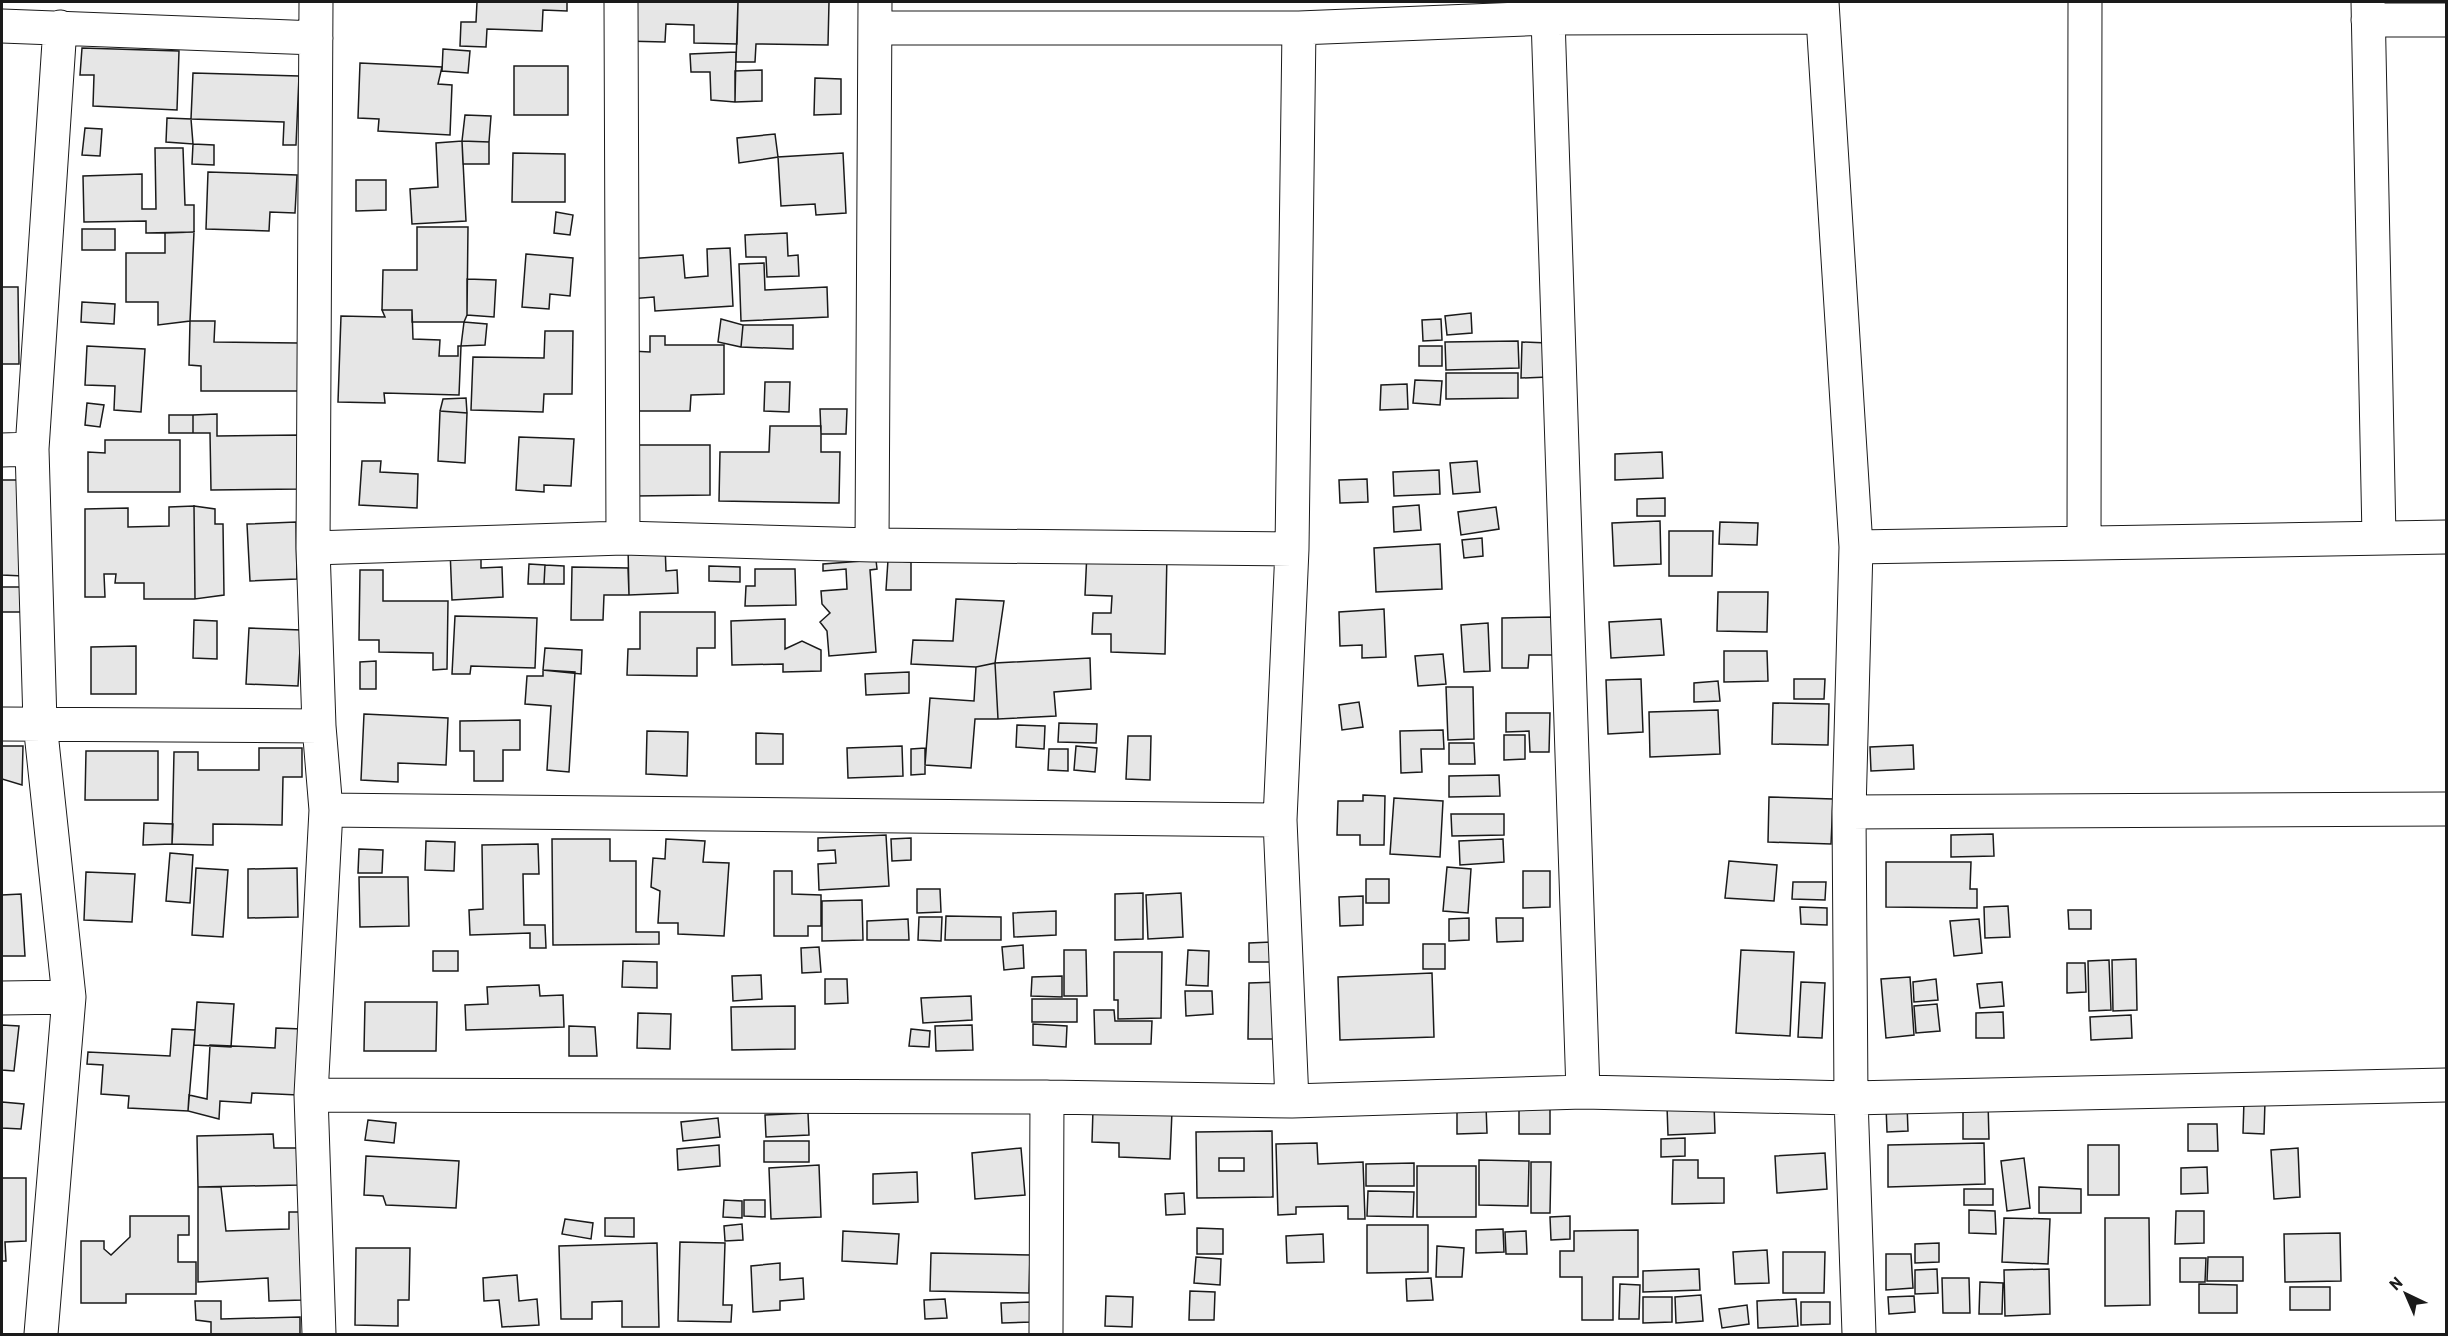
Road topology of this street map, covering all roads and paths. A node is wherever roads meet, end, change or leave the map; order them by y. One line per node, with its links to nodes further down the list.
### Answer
1 (316, 2): 12 (street)
2 (621, 2): 16 (street)
3 (2085, 2): 17 (street)
4 (1822, 9): 7 (street); 19 (street)
5 (2368, 11): 8 (street); 14 (street)
6 (876, 15): 11 (street); 18 (street)
7 (1548, 18): 11 (street); 32 (street)
8 (2446, 20)
9 (2, 26): 10 (street)
10 (60, 27): 12 (street); 13 (street)
11 (1299, 28): 21 (street)
12 (316, 38): 20 (street)
13 (17, 450): 22 (street)
14 (2379, 537): 15 (street); 17 (street)
15 (2446, 537)
16 (624, 538): 18 (street); 20 (street)
17 (2084, 543): 19 (street)
18 (872, 545): 21 (street)
19 (1856, 547): 27 (street)
20 (313, 548): 24 (street)
21 (1292, 549): 28 (street)
22 (40, 723): 23 (street); 24 (street); 29 (street)
23 (2, 724)
24 (319, 726): 26 (street)
25 (2446, 809): 27 (street)
26 (326, 810): 28 (street); 33 (street)
27 (1849, 812): 35 (street)
28 (1280, 820): 36 (street)
29 (69, 997): 30 (street); 37 (street)
30 (2, 998)
31 (2446, 1085): 35 (street)
32 (1583, 1092): 35 (street); 36 (street)
33 (311, 1095): 34 (street); 38 (street)
34 (1047, 1097): 36 (street); 39 (street)
35 (1851, 1098): 40 (street)
36 (1292, 1101)
37 (40, 1335)
38 (319, 1335)
39 (1046, 1335)
40 (1859, 1335)

